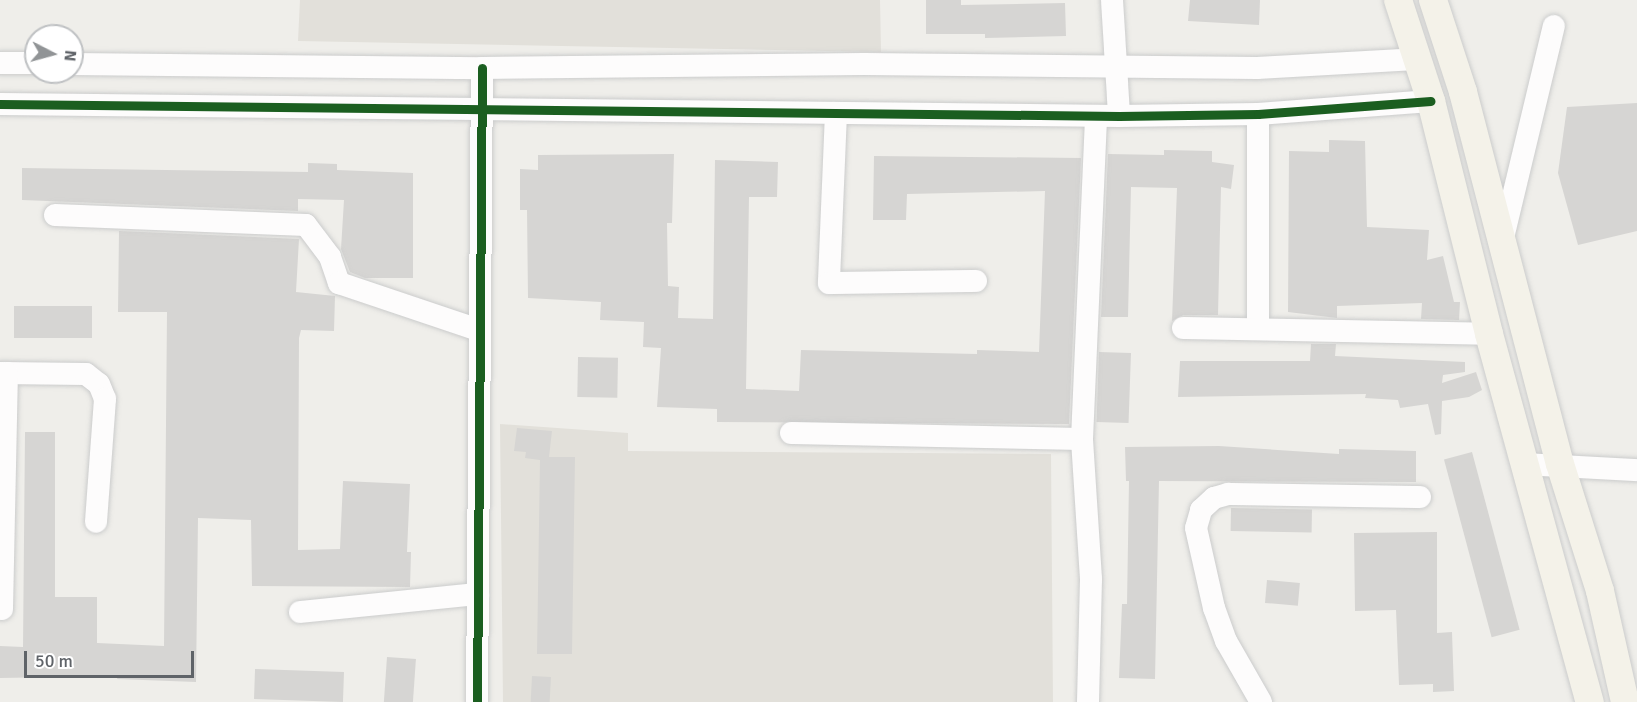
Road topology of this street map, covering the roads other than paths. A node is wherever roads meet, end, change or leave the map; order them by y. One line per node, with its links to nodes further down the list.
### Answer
1 (1112, 0): 10 (street)
2 (1398, 0): 5 (main road)
3 (1433, 0): 19 (main road)
4 (1554, 26): 19 (street)
5 (1416, 58): 10 (street); 11 (main road)
6 (0, 63): 7 (street)
7 (24, 63)
8 (84, 64): 9 (street)
9 (482, 68): 10 (street); 13 (street)
10 (1116, 68): 17 (street)
11 (1431, 101): 15 (street); 24 (main road)
12 (0, 104): 13 (street)
13 (479, 108): 14 (street); 23 (street)
14 (836, 113): 16 (street); 20 (street)
15 (1258, 114): 17 (street); 22 (street)
16 (1096, 116): 17 (street); 27 (street)
17 (1119, 116)
18 (55, 215): 23 (street)
19 (1502, 242): 28 (main road)
20 (976, 281)
21 (1183, 328): 22 (street)
22 (1258, 329): 24 (street)
23 (479, 330): 33 (street)
24 (1489, 334): 29 (main road)
25 (3, 373): 32 (street); 34 (street)
26 (791, 433): 27 (street)
27 (1082, 439): 37 (street)
28 (1560, 464): 29 (street); 30 (street); 40 (main road)
29 (1525, 465): 39 (main road)
30 (1637, 470)
31 (1420, 497): 38 (street)
32 (96, 522)
33 (478, 594): 35 (street); 36 (street)
34 (2, 609)
35 (300, 612)
36 (477, 702)
37 (1088, 702)
38 (1261, 702)
39 (1590, 702)
40 (1625, 702)

